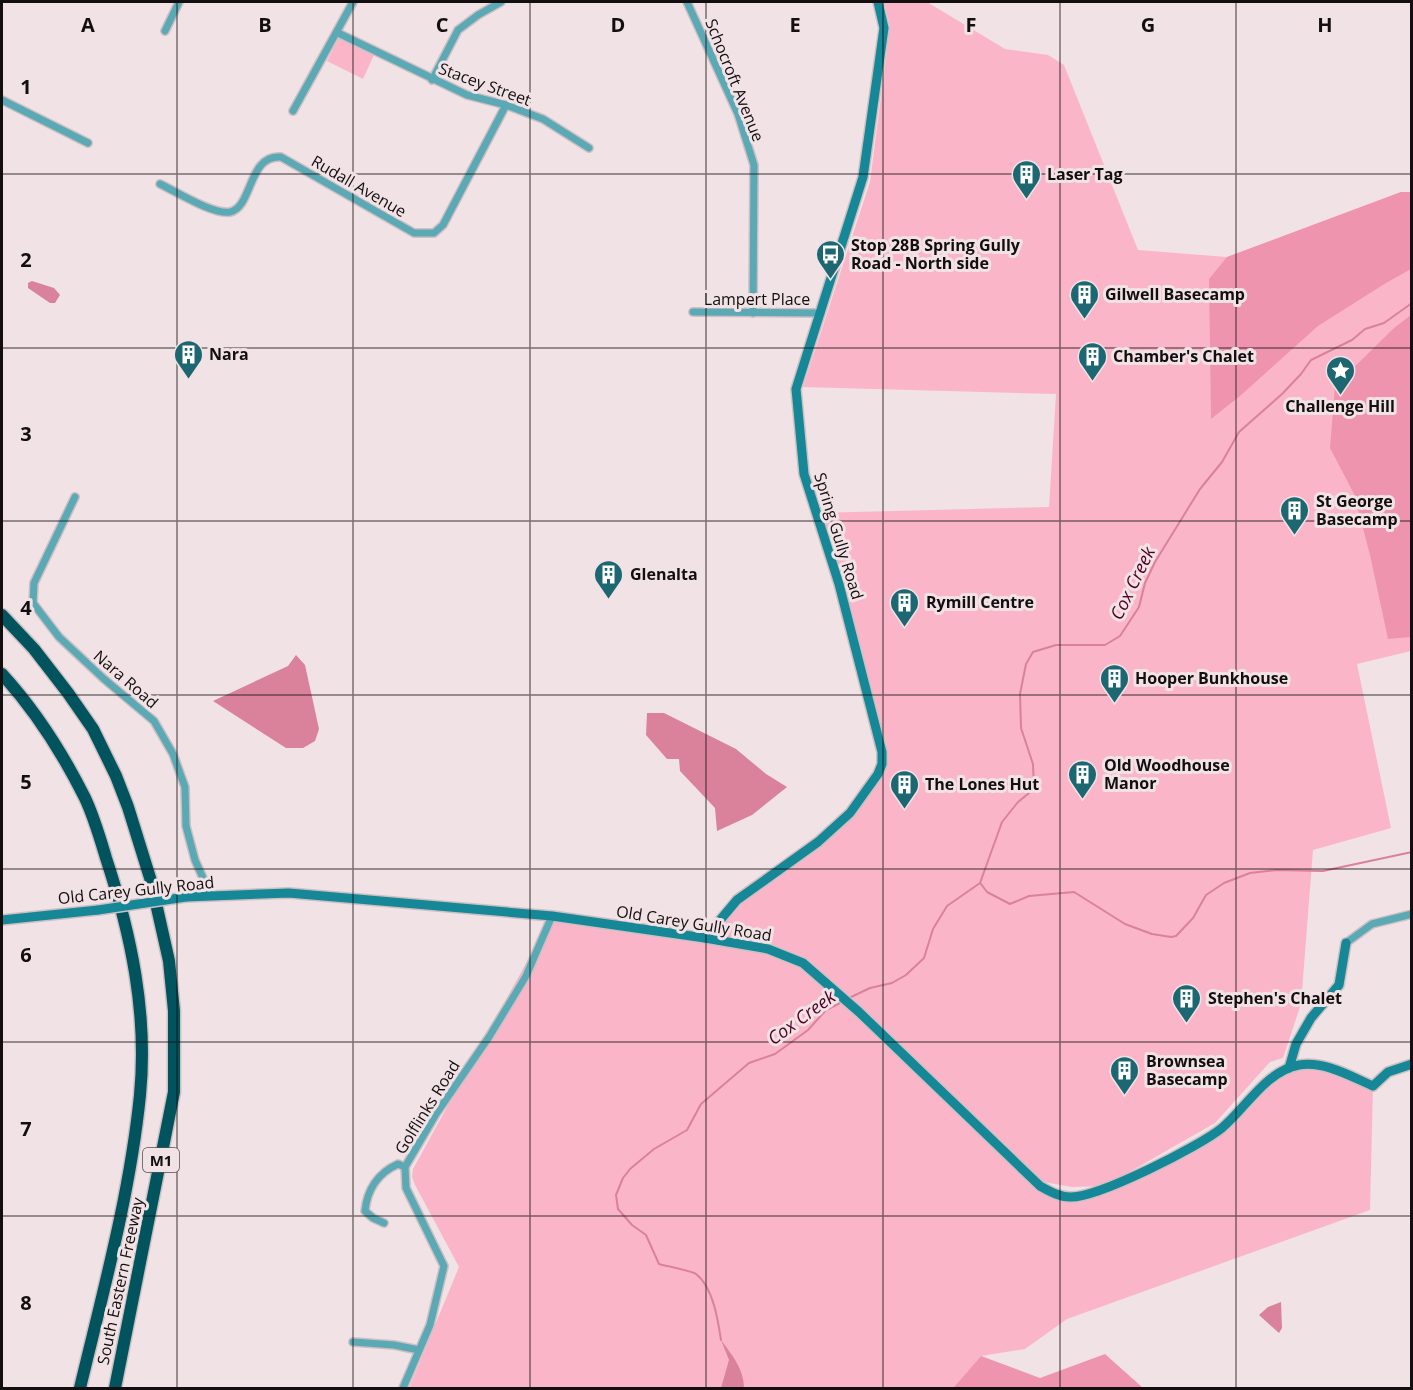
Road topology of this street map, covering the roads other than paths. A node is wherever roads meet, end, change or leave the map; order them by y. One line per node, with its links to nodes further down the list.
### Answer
1 (179, 2): 6 (street)
2 (353, 2): 7 (street)
3 (501, 2): 8 (street)
4 (687, 2): 17 (street, Schocroft Avenue)
5 (878, 2): 16 (main road, Spring Gully Road)
6 (165, 31)
7 (338, 33): 8 (street, Stacey Street); 11 (street)
8 (432, 80): 10 (street, Stacey Street)
9 (2, 100): 12 (street)
10 (506, 105): 13 (street, Stacey Street); 14 (street, Rudall Avenue)
11 (293, 111)
12 (88, 143)
13 (590, 148)
14 (160, 184)
15 (693, 312): 17 (street, Lampert Place)
16 (821, 312): 17 (street, Lampert Place); 25 (main road, Spring Gully Road)
17 (753, 313)
18 (75, 497): 21 (street, Nara Road)
19 (2, 615): 34 (highway, South Eastern Freeway / M1)
20 (2, 674): 33 (highway, South Eastern Freeway / M1)
21 (211, 896): 23 (main road, Old Carey Gully Road); 24 (main road, Old Carey Gully Road, bridge)
22 (1412, 914): 26 (street)
23 (552, 916): 25 (main road, Old Carey Gully Road); 29 (street, Golflinks Road)
24 (2, 920)
25 (705, 938): 28 (main road, Old Carey Gully Road)
26 (1346, 943): 28 (main road)
27 (1412, 1064): 28 (main road)
28 (1289, 1068)
29 (405, 1167): 30 (street); 32 (street, Golflinks Road)
30 (384, 1223)
31 (353, 1342): 32 (street)
32 (419, 1350): 35 (street, Golflinks Road)
33 (80, 1389)
34 (115, 1389)
35 (403, 1389)

